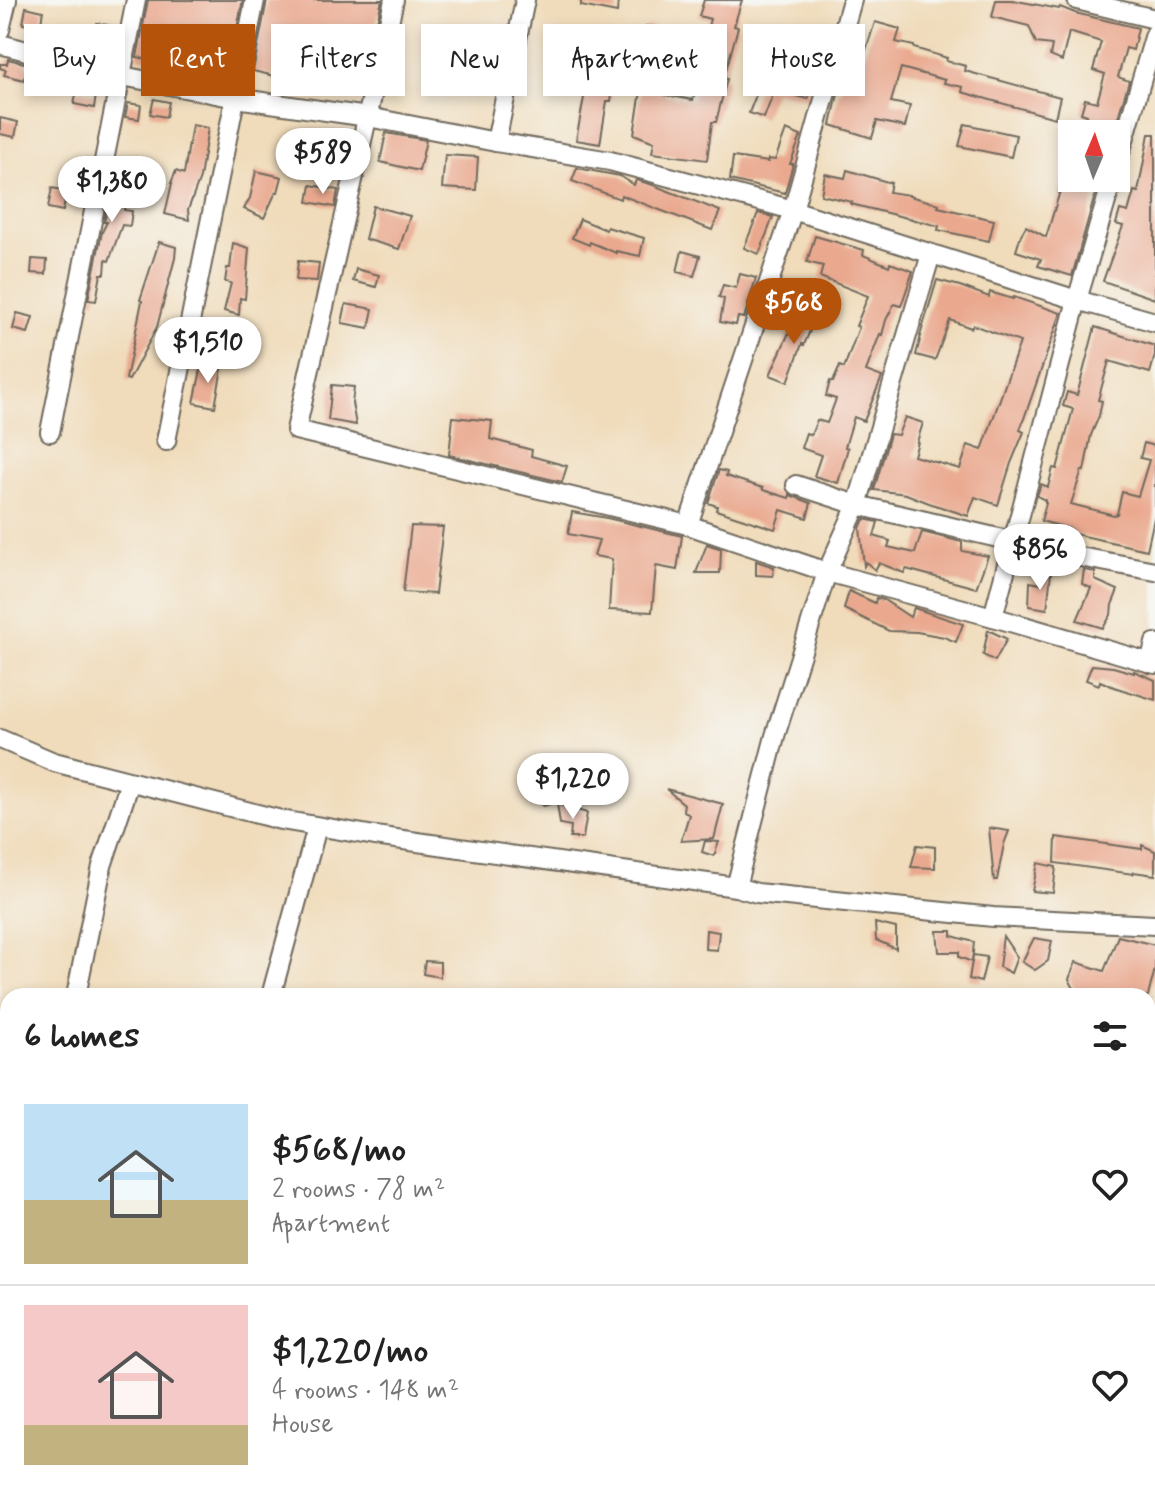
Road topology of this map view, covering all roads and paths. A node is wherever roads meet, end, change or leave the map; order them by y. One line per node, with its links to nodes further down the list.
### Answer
1 (7, 0): 9 (street)
2 (136, 0): 13 (street)
3 (255, 0): 16 (street)
4 (394, 0): 17 (street)
5 (525, 0): 19 (street)
6 (852, 0): 21 (street)
7 (1077, 0): 8 (street)
8 (1155, 19)
9 (0, 30)
10 (1155, 34): 18 (street)
11 (0, 44): 12 (street)
12 (24, 50)
13 (125, 60)
14 (125, 77): 16 (street)
15 (118, 96): 25 (street)
16 (236, 98): 17 (street); 26 (street)
17 (368, 117): 19 (street); 29 (street)
18 (1130, 120)
19 (496, 142): 21 (street)
20 (1109, 192): 23 (street)
21 (793, 210): 22 (street); 29 (street)
22 (931, 254): 23 (street); 28 (street)
23 (1077, 300): 24 (street); 30 (street)
24 (1155, 322)
25 (50, 432)
26 (166, 441)
27 (796, 485): 28 (street)
28 (857, 505): 30 (street); 32 (street)
29 (688, 525): 32 (street)
30 (1013, 540): 31 (street); 33 (street)
31 (1155, 571)
32 (827, 572): 33 (street); 39 (street)
33 (993, 617): 35 (street)
34 (1155, 643): 35 (street)
35 (1153, 664)
36 (0, 739): 37 (street)
37 (130, 782): 38 (street); 41 (street)
38 (317, 827): 39 (street); 42 (street)
39 (736, 887): 40 (street)
40 (1155, 925)
41 (78, 988)
42 (273, 988)

